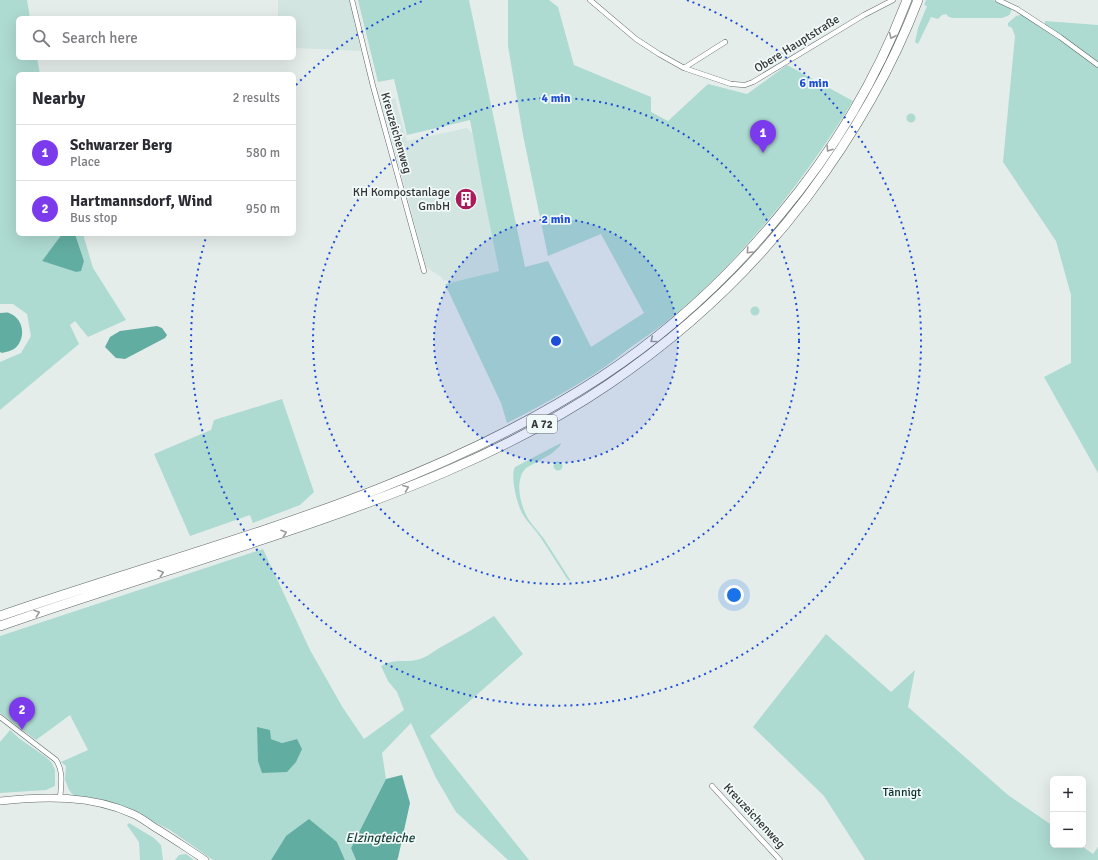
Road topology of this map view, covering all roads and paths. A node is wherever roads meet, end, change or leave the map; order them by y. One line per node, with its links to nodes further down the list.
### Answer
1 (352, 0): 10 (street, Kreuzeichenweg)
2 (590, 0): 9 (street, Obere Hauptstraße)
3 (893, 0): 9 (street, Obere Hauptstraße)
4 (907, 0): 11 (highway, A 72, one-way to 11)
5 (918, 0): 12 (highway, A 72, one-way to 5)
6 (998, 0): 8 (street)
7 (725, 42): 9 (street)
8 (1098, 64)
9 (684, 68)
10 (424, 271)
11 (0, 616)
12 (0, 626)
13 (0, 717): 15 (street)
14 (712, 786): 18 (street, Kreuzeichenweg)
15 (60, 799): 16 (main road); 17 (main road)
16 (0, 801)
17 (205, 860)
18 (780, 860)

